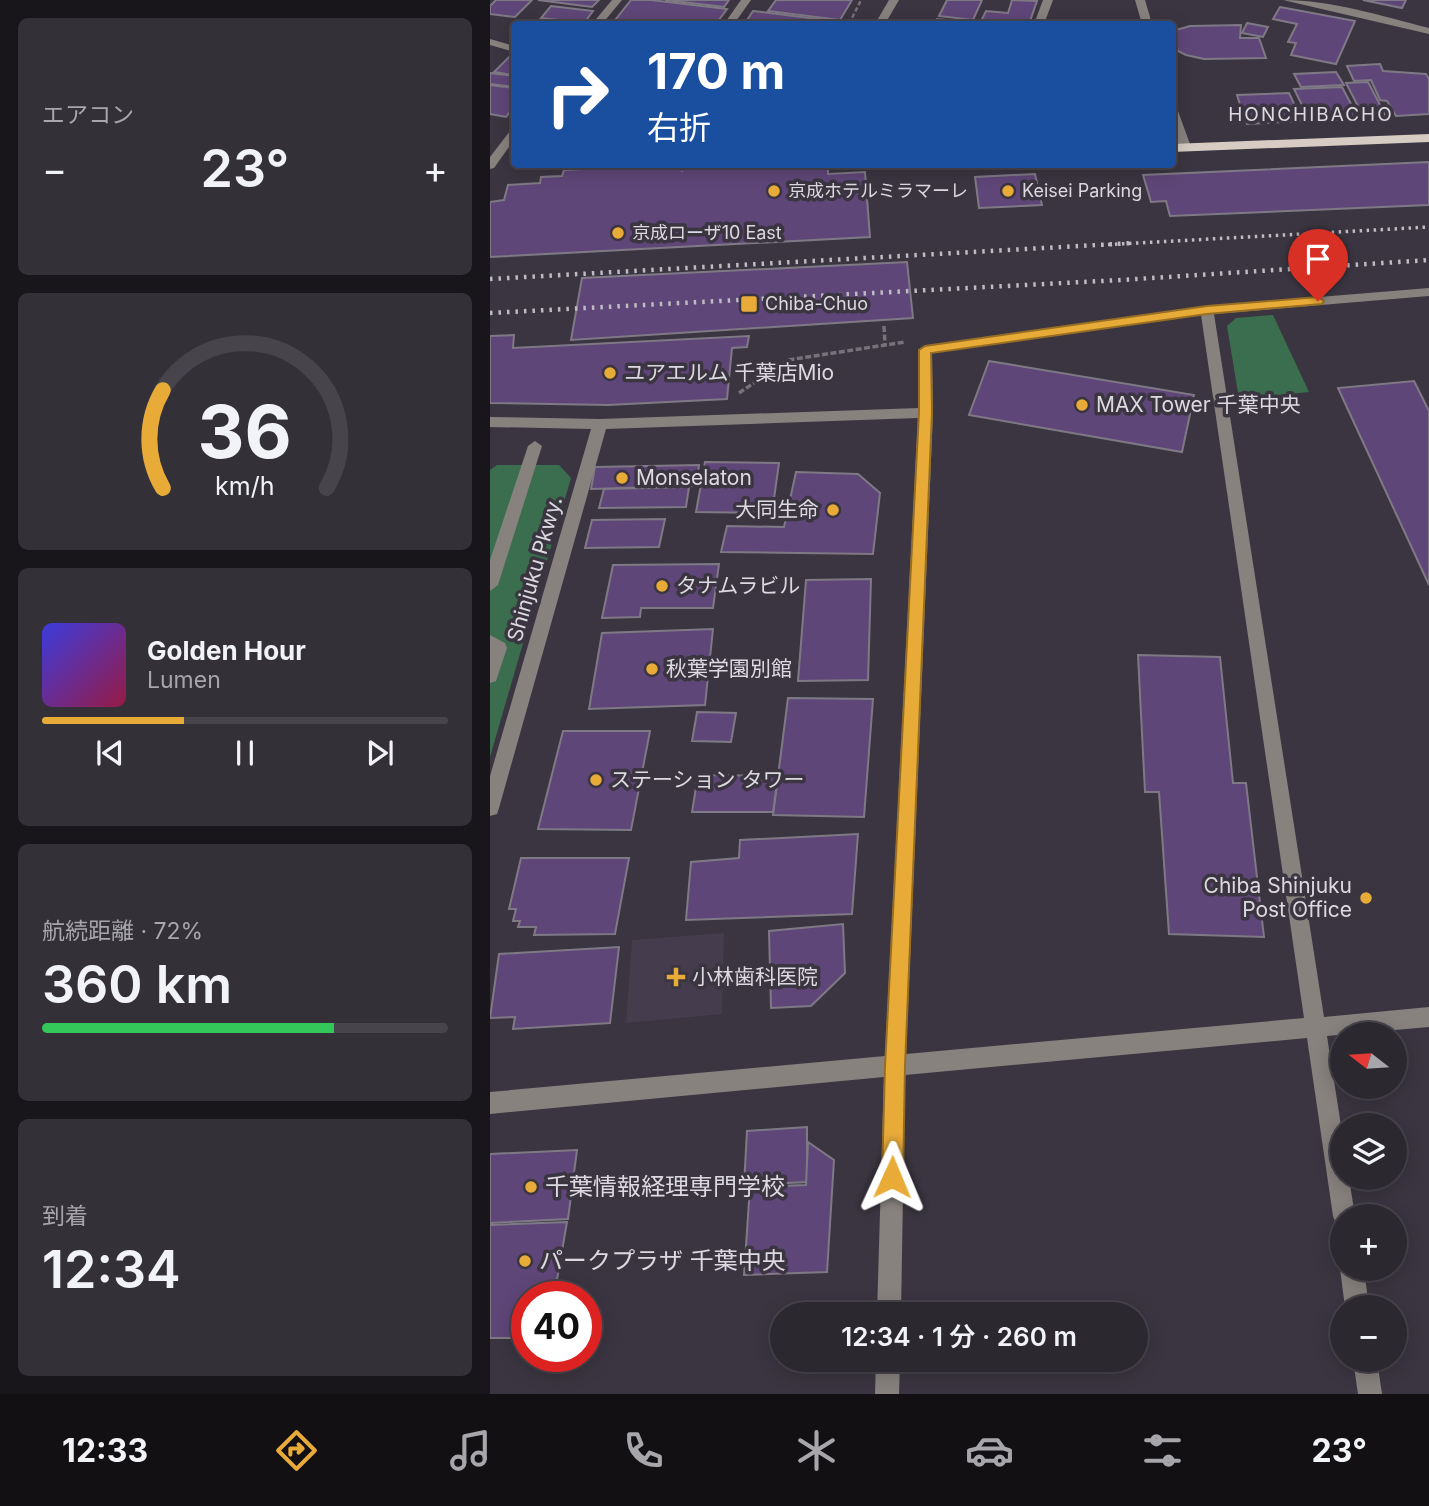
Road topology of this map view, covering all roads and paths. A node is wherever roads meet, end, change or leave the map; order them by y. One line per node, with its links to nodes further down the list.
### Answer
1 (617, 0): 8 (street)
2 (746, 0): 9 (street)
3 (861, 0): 10 (path)
4 (894, 0): 11 (street)
5 (1048, 0): 12 (street)
6 (1140, 0): 13 (street)
7 (1288, 0): 14 (street)
8 (600, 21)
9 (731, 21)
10 (850, 21)
11 (882, 21)
12 (1040, 21)
13 (1146, 21)
14 (1429, 31)
15 (490, 42): 16 (street)
16 (511, 47)
17 (511, 137): 21 (street)
18 (1429, 138): 19 (main road)
19 (1179, 147)
20 (511, 157): 21 (street)
21 (493, 160)
22 (682, 168): 23 (path)
23 (682, 172)
24 (1429, 292): 25 (street)
25 (1207, 310): 28 (street); 39 (street)
26 (884, 326): 27 (path)
27 (885, 345): 28 (path); 29 (path)
28 (918, 346): 30 (street)
29 (734, 397)
30 (926, 412): 32 (street); 40 (street)
31 (490, 422): 32 (street)
32 (600, 424): 37 (street, Shinjuku Pkwy.)
33 (535, 446): 34 (street)
34 (490, 585)
35 (490, 642): 36 (street)
36 (490, 676)
37 (490, 808)
38 (1429, 1017): 39 (street)
39 (1317, 1028): 40 (street); 42 (street)
40 (895, 1066): 41 (street); 43 (street)
41 (490, 1103)
42 (1342, 1204)
43 (889, 1302)
44 (888, 1372): 46 (street)
45 (1367, 1372): 47 (street)
46 (887, 1394)
47 (1370, 1394)

